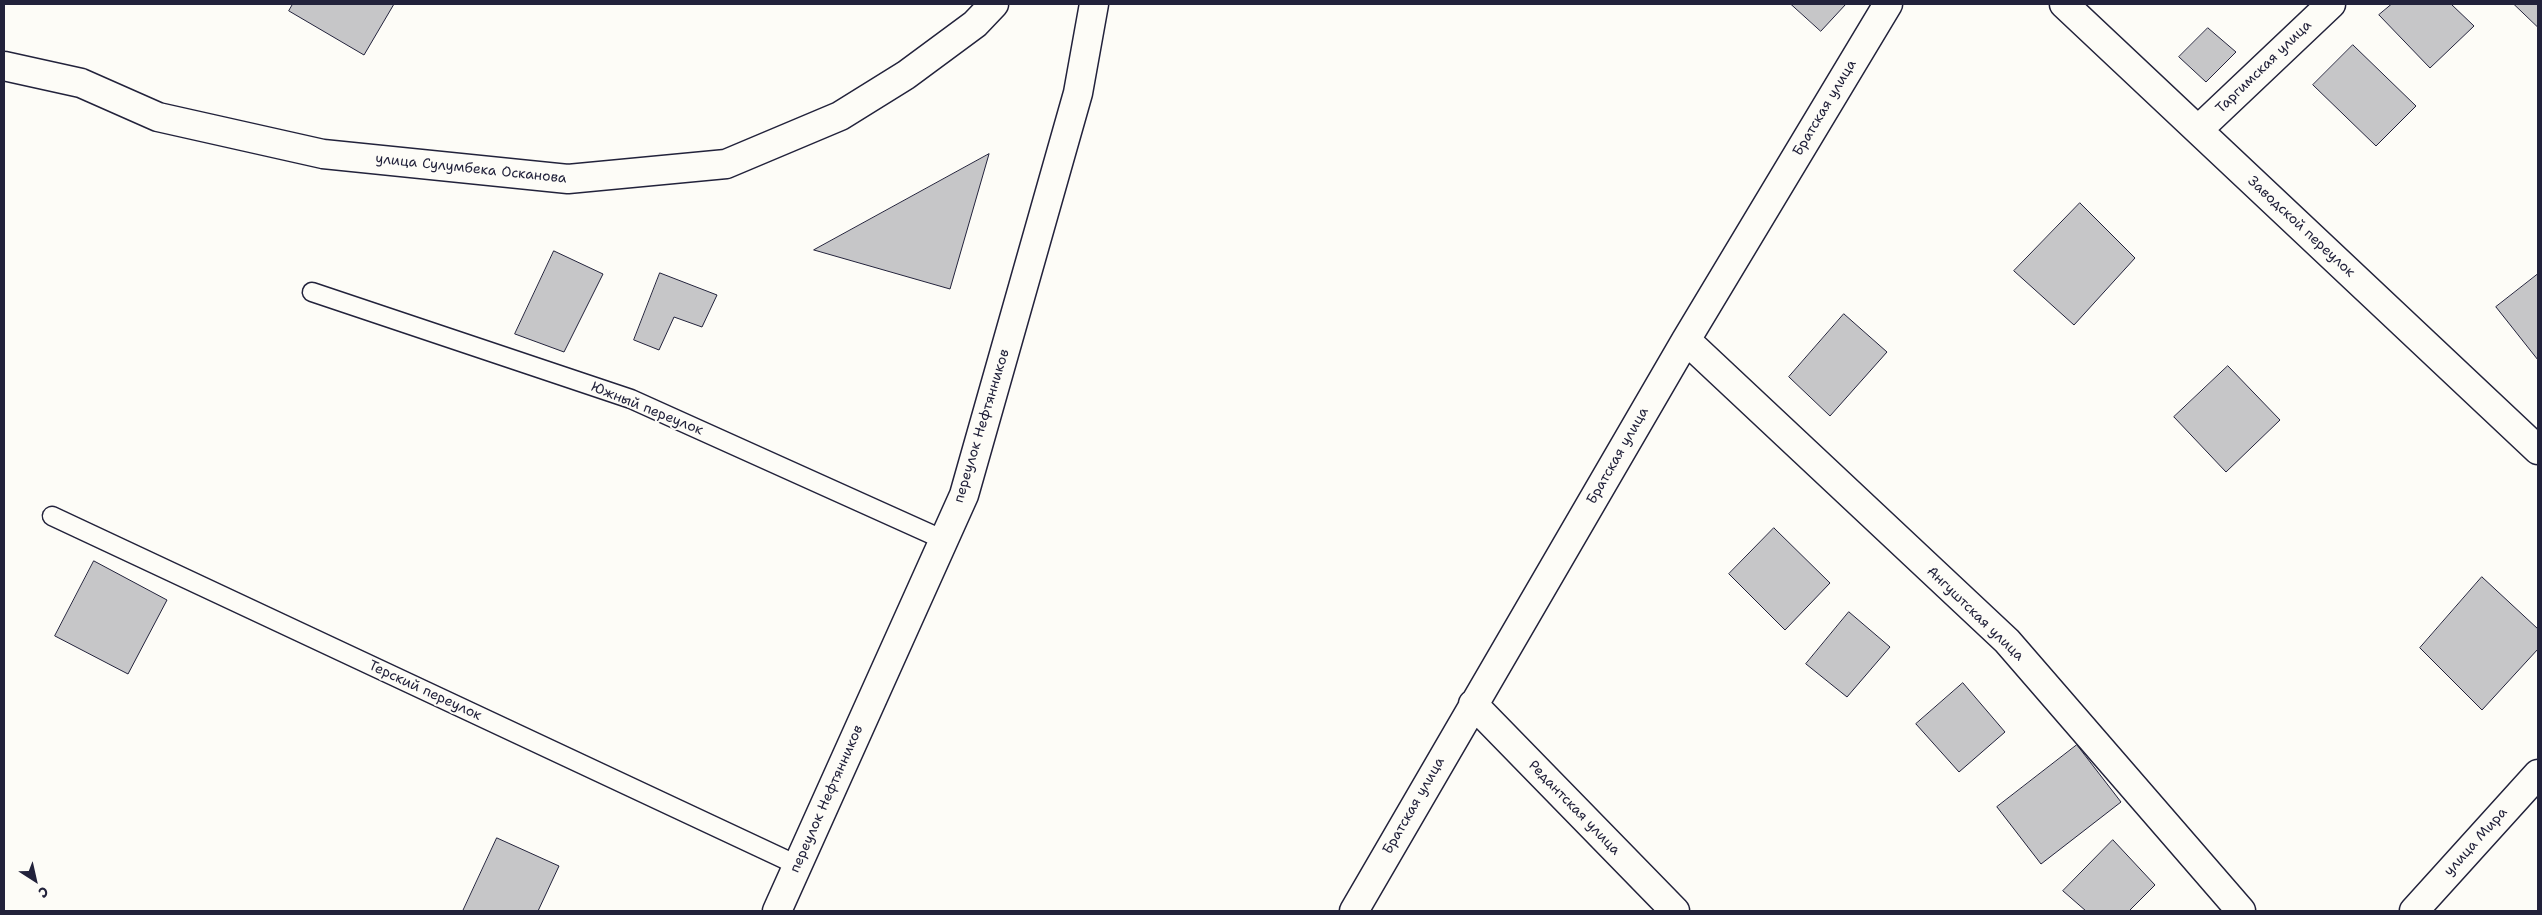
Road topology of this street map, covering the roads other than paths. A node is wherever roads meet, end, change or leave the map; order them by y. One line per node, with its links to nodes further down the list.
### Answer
1 (994, 4): 6 (street, улица Сулумбека Осканова)
2 (1094, 4): 12 (street, переулок Нефтянников)
3 (1888, 4): 9 (street, Братская улица)
4 (2064, 4): 7 (street, Заводской переулок)
5 (2330, 4): 7 (street, Таргимская улица)
6 (4, 66)
7 (2198, 130): 10 (street, Заводской переулок)
8 (312, 292): 12 (lane, Южный переулок)
9 (1686, 340): 13 (street, Братская улица); 19 (street, Ангуштская улица)
10 (2538, 450)
11 (52, 516): 15 (lane, Терский переулок)
12 (944, 540): 15 (street, переулок Нефтянников)
13 (1472, 704): 17 (street, Братская улица); 18 (street, Редантская улица)
14 (2538, 774): 20 (street, улица Мира)
15 (797, 865): 16 (street, переулок Нефтянников)
16 (777, 911)
17 (1354, 911)
18 (1675, 911)
19 (2240, 911)
20 (2414, 911)

